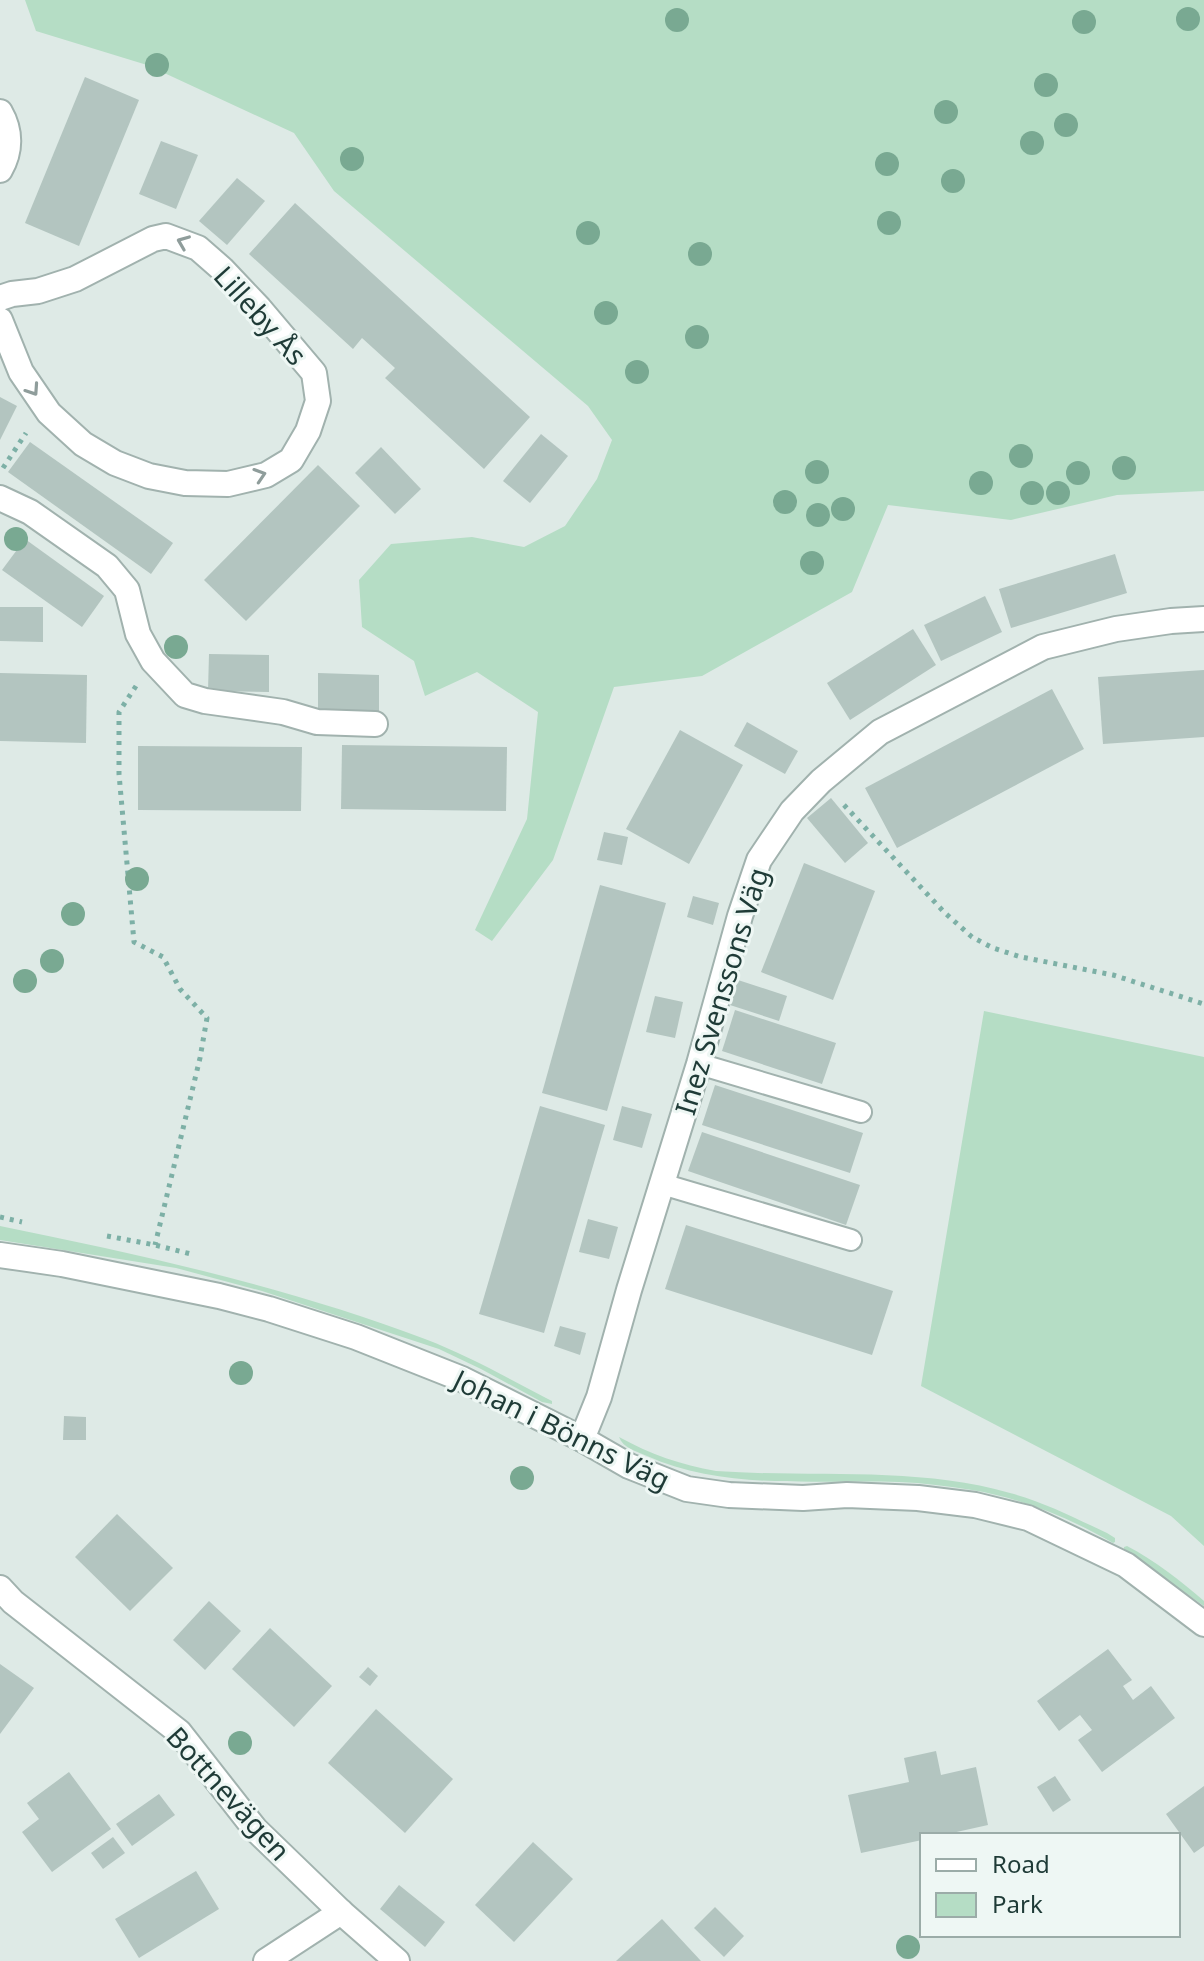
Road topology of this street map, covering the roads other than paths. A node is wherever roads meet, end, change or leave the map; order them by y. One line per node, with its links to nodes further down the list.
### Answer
1 (0, 112): 2 (street)
2 (0, 170)
3 (0, 298): 4 (street, Lilleby Ås, one-way to 3)
4 (0, 320)
5 (0, 498): 7 (street)
6 (1204, 619): 8 (street, Inez Svenssons Väg)
7 (375, 724)
8 (699, 1064): 9 (lane); 10 (street, Inez Svenssons Väg)
9 (861, 1112)
10 (662, 1184): 11 (lane); 13 (street, Inez Svenssons Väg)
11 (851, 1240)
12 (0, 1255): 13 (street, Johan i Bönns Väg)
13 (582, 1439): 15 (street, Johan i Bönns Väg)
14 (0, 1588): 16 (street, Bottnevägen)
15 (1204, 1624)
16 (341, 1912): 17 (street); 18 (street, Bottnevägen)
17 (266, 1961)
18 (397, 1961)

